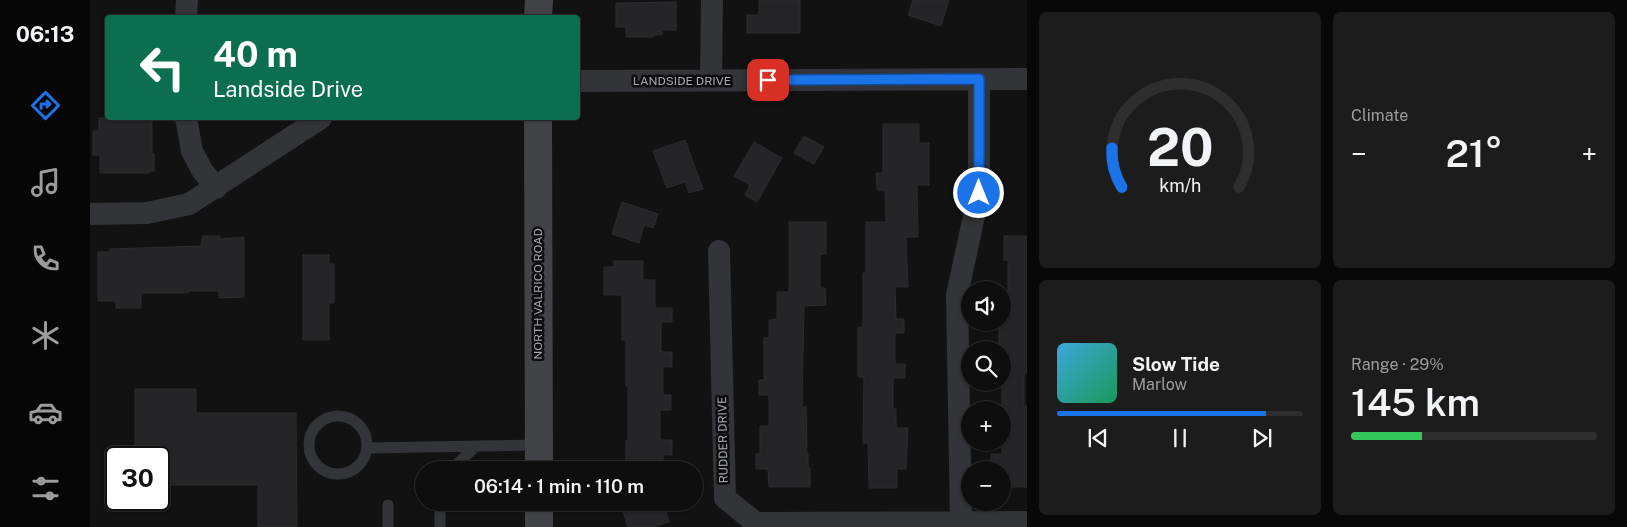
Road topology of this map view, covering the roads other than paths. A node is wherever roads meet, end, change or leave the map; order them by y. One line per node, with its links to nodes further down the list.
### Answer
1 (187, 0): 4 (street)
2 (539, 0): 5 (street)
3 (712, 0): 8 (street)
4 (186, 15)
5 (538, 15)
6 (979, 79): 7 (street, LANDSIDE DRIVE); 8 (street, LANDSIDE DRIVE); 23 (street)
7 (1027, 79)
8 (711, 80): 9 (street, LANDSIDE DRIVE)
9 (580, 82)
10 (186, 120): 13 (street)
11 (318, 120): 13 (street)
12 (538, 120): 18 (street, NORTH VALRICO ROAD)
13 (216, 188): 14 (street)
14 (90, 214)
15 (720, 251): 23 (street, RUDDER DRIVE)
16 (476, 446): 17 (lane); 18 (lane); 19 (lane)
17 (368, 448): 17 (lane)
18 (539, 458)
19 (460, 461)
20 (388, 506): 25 (lane)
21 (440, 511): 26 (lane)
22 (539, 511): 27 (street)
23 (960, 521): 24 (street, RUDDER DRIVE)
24 (1027, 522)
25 (388, 527)
26 (440, 527)
27 (540, 527)

